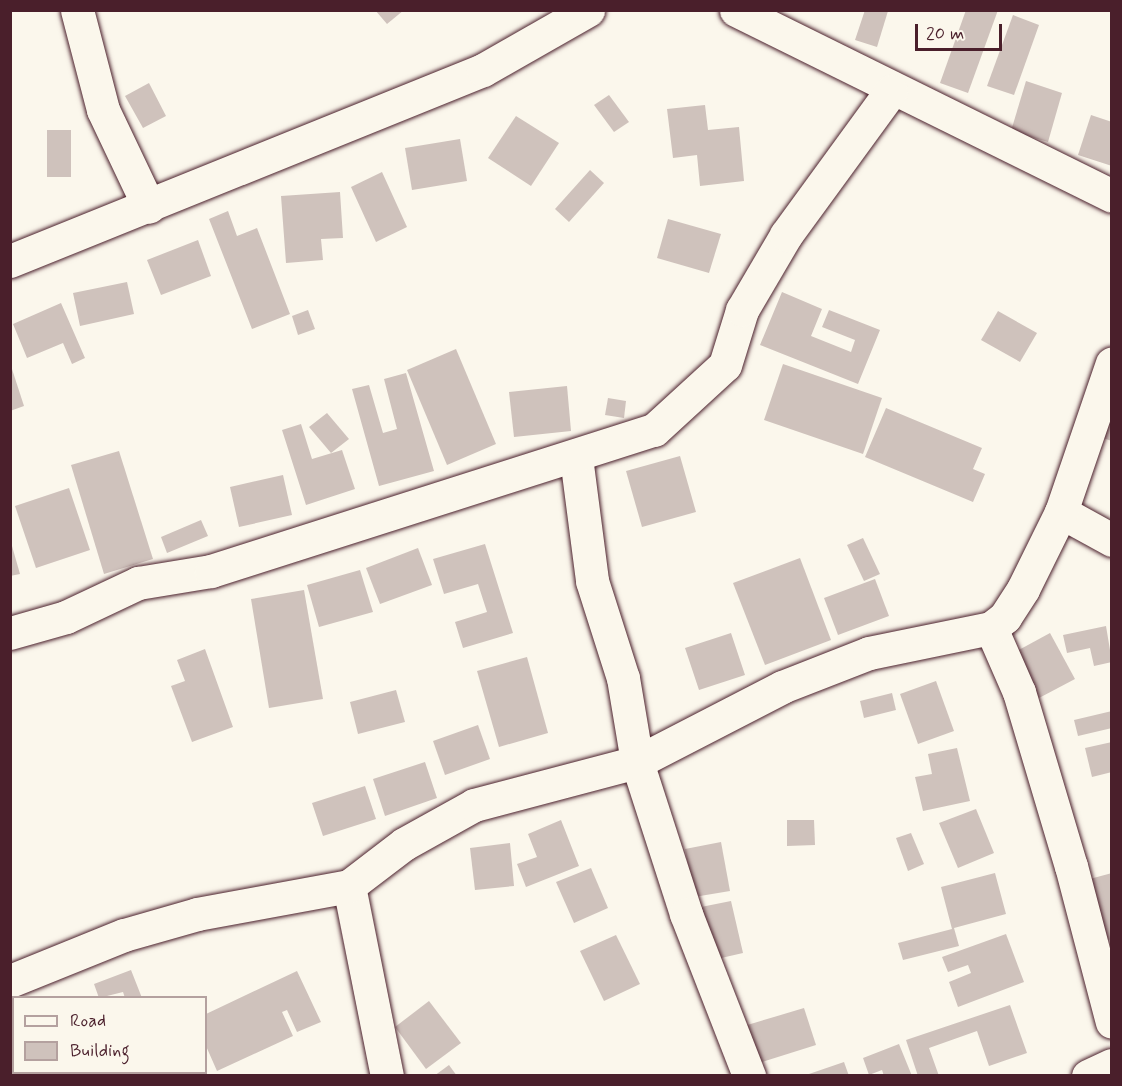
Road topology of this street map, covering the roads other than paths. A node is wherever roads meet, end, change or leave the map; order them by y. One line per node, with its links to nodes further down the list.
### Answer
1 (77, 10): 6 (street)
2 (588, 10): 6 (street)
3 (736, 10): 4 (street)
4 (891, 91): 5 (street); 9 (street)
5 (1112, 196)
6 (149, 207): 7 (street)
7 (10, 261)
8 (1112, 363): 10 (street)
9 (576, 457): 13 (street); 14 (street)
10 (1061, 512): 11 (street); 12 (street)
11 (1112, 540)
12 (991, 628): 14 (street); 17 (street)
13 (10, 633)
14 (637, 762): 15 (street); 20 (street)
15 (349, 886): 16 (street); 19 (street)
16 (10, 981)
17 (1112, 1022)
18 (1112, 1065): 21 (street)
19 (387, 1076)
20 (749, 1076)
21 (1088, 1076)

